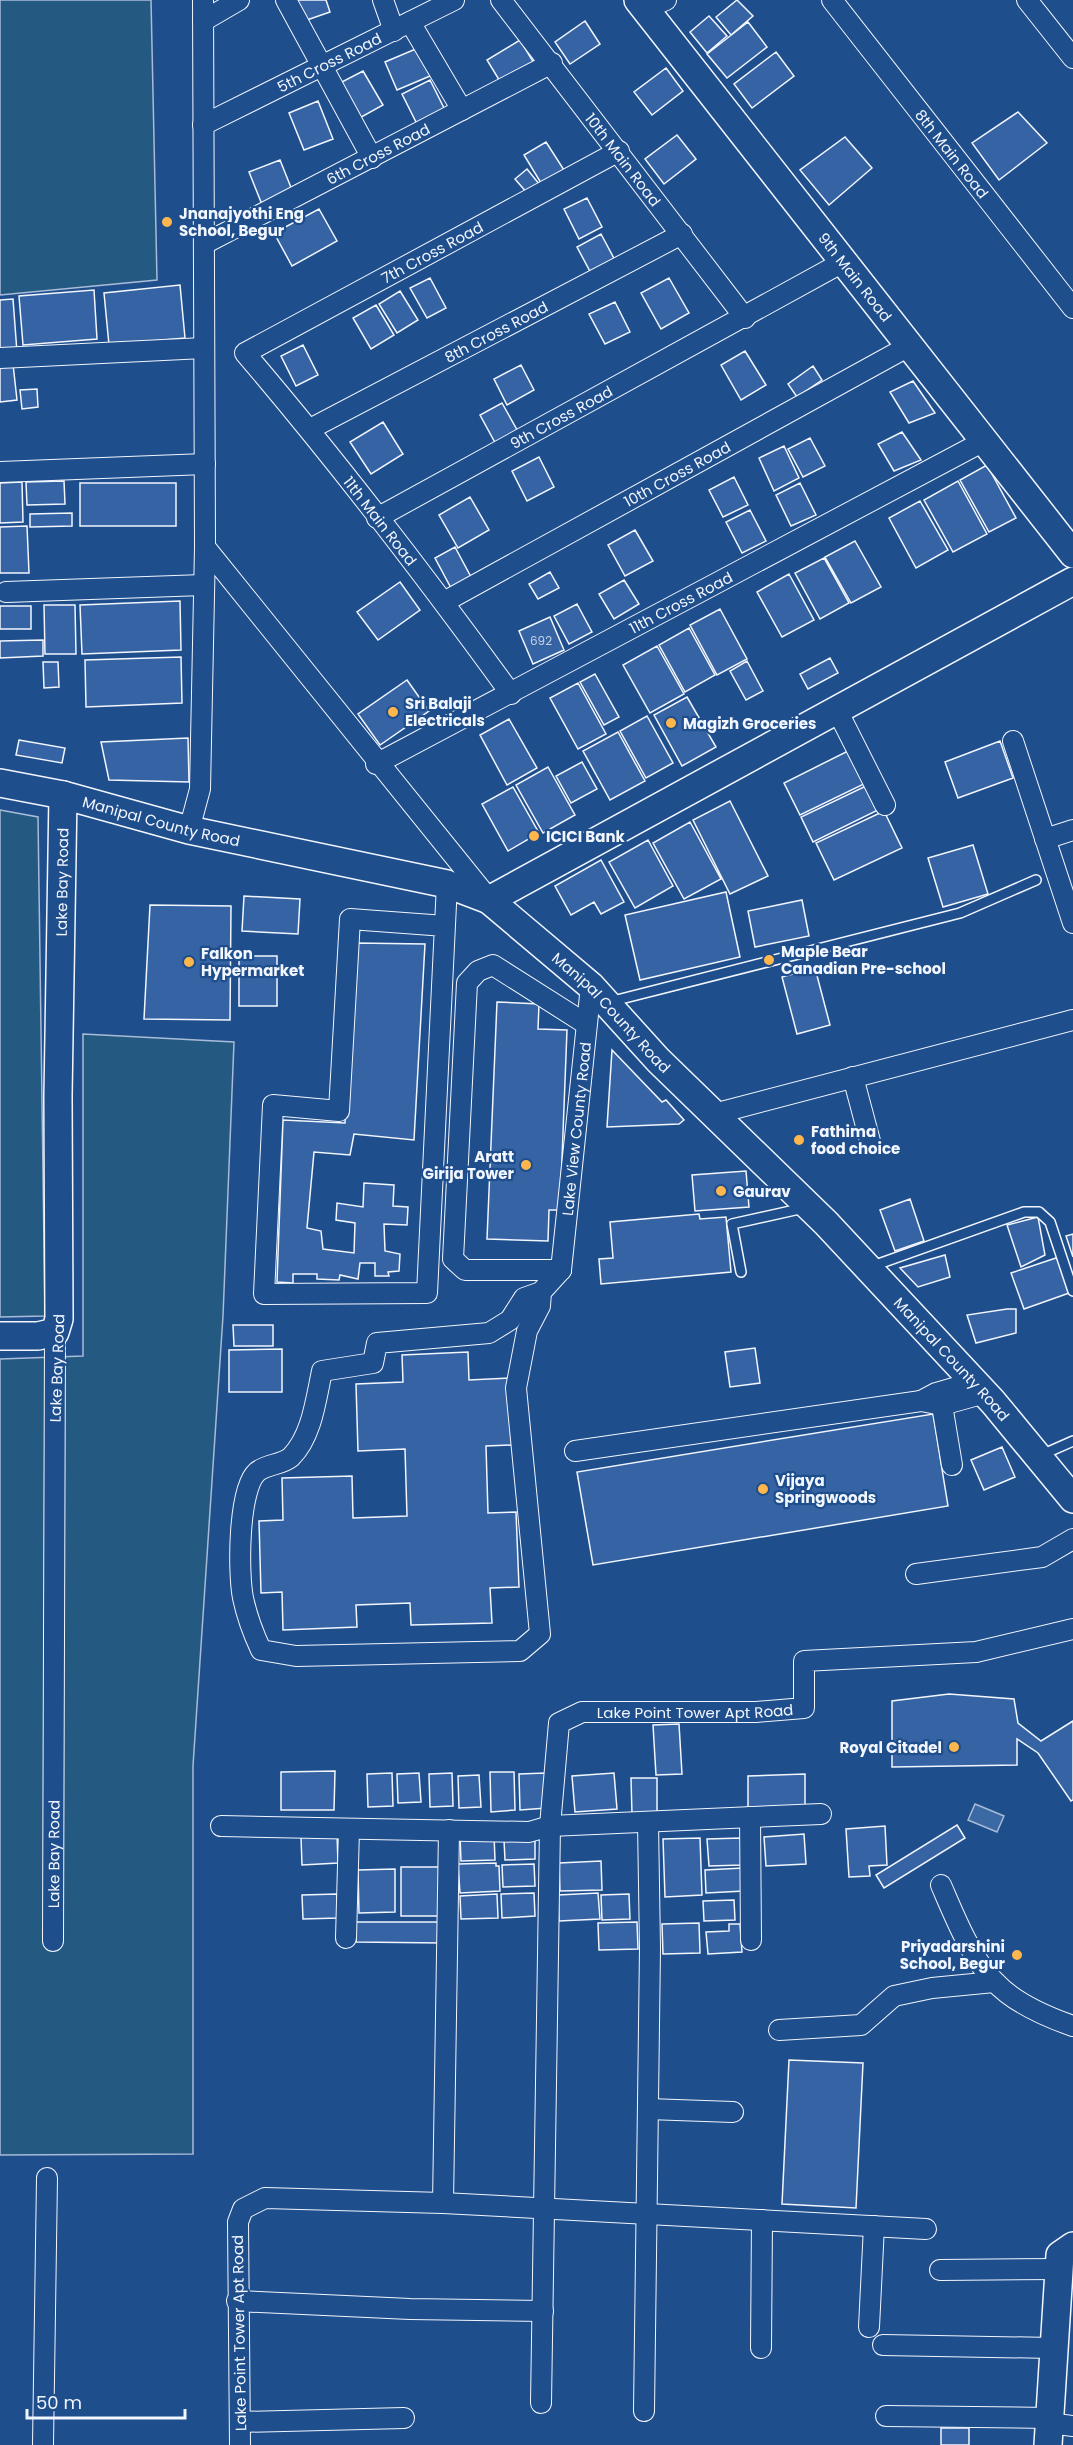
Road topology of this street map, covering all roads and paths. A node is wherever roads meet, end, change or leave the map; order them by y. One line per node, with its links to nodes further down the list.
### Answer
1 (203, 0): 10 (street)
2 (239, 0): 10 (street)
3 (286, 0): 14 (street)
4 (383, 0): 11 (street)
5 (454, 0): 11 (street, 5th Cross Road)
6 (501, 0): 13 (street, 10th Main Road)
7 (832, 0): 22 (street, 8th Main Road)
8 (1027, 0): 12 (street)
9 (650, 3): 21 (street, 9th Main Road)
10 (203, 21): 16 (street)
11 (402, 26): 14 (street, 5th Cross Road); 15 (street)
12 (1073, 58)
13 (552, 63): 15 (street, 6th Cross Road); 17 (street, 10th Main Road)
14 (321, 67): 16 (street, 5th Cross Road); 18 (street)
15 (462, 110): 18 (street, 6th Cross Road)
16 (203, 125): 20 (street)
17 (619, 151): 19 (street, 10th Main Road); 26 (street, 7th Cross Road)
18 (372, 158): 20 (street, 6th Cross Road)
19 (682, 234): 23 (street, 10th Main Road); 28 (street, 8th Cross Road)
20 (204, 244): 25 (street)
21 (843, 262): 23 (street, 9th Cross Road); 24 (street, 9th Main Road)
22 (1073, 308)
23 (745, 318): 32 (street, 9th Cross Road)
24 (909, 346): 29 (street, 9th Main Road); 38 (street, 10th Cross Road)
25 (204, 348): 27 (street); 30 (street)
26 (245, 352): 28 (street, 11th Main Road)
27 (0, 358)
28 (310, 429): 32 (street, 11th Main Road)
29 (984, 441): 34 (street, 9th Main Road); 39 (street, 11th Cross Road)
30 (204, 464): 31 (street); 33 (street)
31 (0, 472)
32 (377, 518): 38 (street, 11th Main Road)
33 (205, 547): 36 (street); 42 (street)
34 (1073, 554)
35 (1073, 581): 40 (street)
36 (203, 585): 37 (street); 46 (street)
37 (6, 592)
38 (444, 602): 39 (street, 11th Main Road)
39 (511, 694): 42 (street, 11th Cross Road)
40 (837, 710): 45 (street); 51 (street)
41 (1014, 741): 48 (street)
42 (376, 764): 51 (street)
43 (0, 783): 44 (street, Manipal County Road)
44 (63, 795): 46 (street, Manipal County Road); 68 (street, Lake Bay Road)
45 (885, 805)
46 (189, 830): 50 (street, Manipal County Road)
47 (1073, 830): 48 (street)
48 (1046, 839): 52 (street)
49 (1036, 880): 54 (lane)
50 (447, 884): 51 (street, Manipal County Road); 53 (street)
51 (489, 900): 54 (street, Manipal County Road)
52 (1073, 923)
53 (445, 926): 53 (street)
54 (598, 995): 56 (street, Lake View County Road); 58 (street, Manipal County Road)
55 (1073, 1020): 57 (street)
56 (586, 1024): 62 (street, Lake View County Road); 62 (street)
57 (853, 1077): 58 (street); 59 (street)
58 (714, 1114): 60 (street, Manipal County Road)
59 (870, 1140)
60 (809, 1206): 61 (street, Manipal County Road); 63 (lane)
61 (868, 1268): 64 (lane); 70 (street, Manipal County Road)
62 (561, 1270): 65 (street)
63 (741, 1272)
64 (1073, 1291)
65 (541, 1292): 66 (street); 67 (street)
66 (510, 1320): 67 (street); 67 (street)
67 (527, 1331)
68 (55, 1332): 69 (street); 91 (street, Lake Bay Road)
69 (0, 1336)
70 (979, 1388): 71 (street); 72 (street); 75 (street, Manipal County Road)
71 (921, 1401): 72 (street); 74 (street)
72 (942, 1405): 76 (street)
73 (1073, 1442): 75 (lane)
74 (575, 1451)
75 (1037, 1457): 77 (street, Manipal County Road)
76 (952, 1465)
77 (1073, 1499)
78 (1073, 1539): 79 (street)
79 (916, 1574)
80 (1073, 1629): 85 (street, Lake Point Tower Apt Road)
81 (821, 1814): 82 (street)
82 (750, 1817): 83 (street); 90 (street)
83 (648, 1822): 85 (street); 95 (street)
84 (220, 1826): 86 (street)
85 (550, 1826): 87 (street); 99 (street)
86 (349, 1829): 87 (street); 89 (street)
87 (449, 1830): 98 (street)
88 (941, 1885): 92 (street)
89 (346, 1938)
90 (751, 1940)
91 (53, 1941)
92 (994, 1982): 93 (street); 94 (street)
93 (1073, 2026)
94 (779, 2030)
95 (648, 2109): 96 (street); 100 (street)
96 (733, 2112)
97 (47, 2178): 119 (street)
98 (443, 2204): 99 (street); 107 (street, Lake Point Tower Apt Road)
99 (545, 2209): 100 (street); 108 (street)
100 (646, 2214): 101 (street); 114 (street)
101 (762, 2220): 102 (street); 111 (street)
102 (874, 2226): 103 (street); 109 (street)
103 (926, 2229)
104 (1073, 2246): 105 (street)
105 (1059, 2269): 106 (street); 112 (street)
106 (940, 2270)
107 (237, 2301): 108 (street); 117 (street, Lake Point Tower Apt Road)
108 (543, 2311): 113 (street)
109 (869, 2327)
110 (883, 2345): 112 (street)
111 (761, 2348)
112 (1053, 2348): 118 (street)
113 (541, 2403)
114 (644, 2411)
115 (886, 2416): 118 (street)
116 (404, 2418): 117 (street)
117 (240, 2422): 120 (street, Lake Point Tower Apt Road)
118 (1055, 2428)
119 (43, 2445)
120 (240, 2445)

